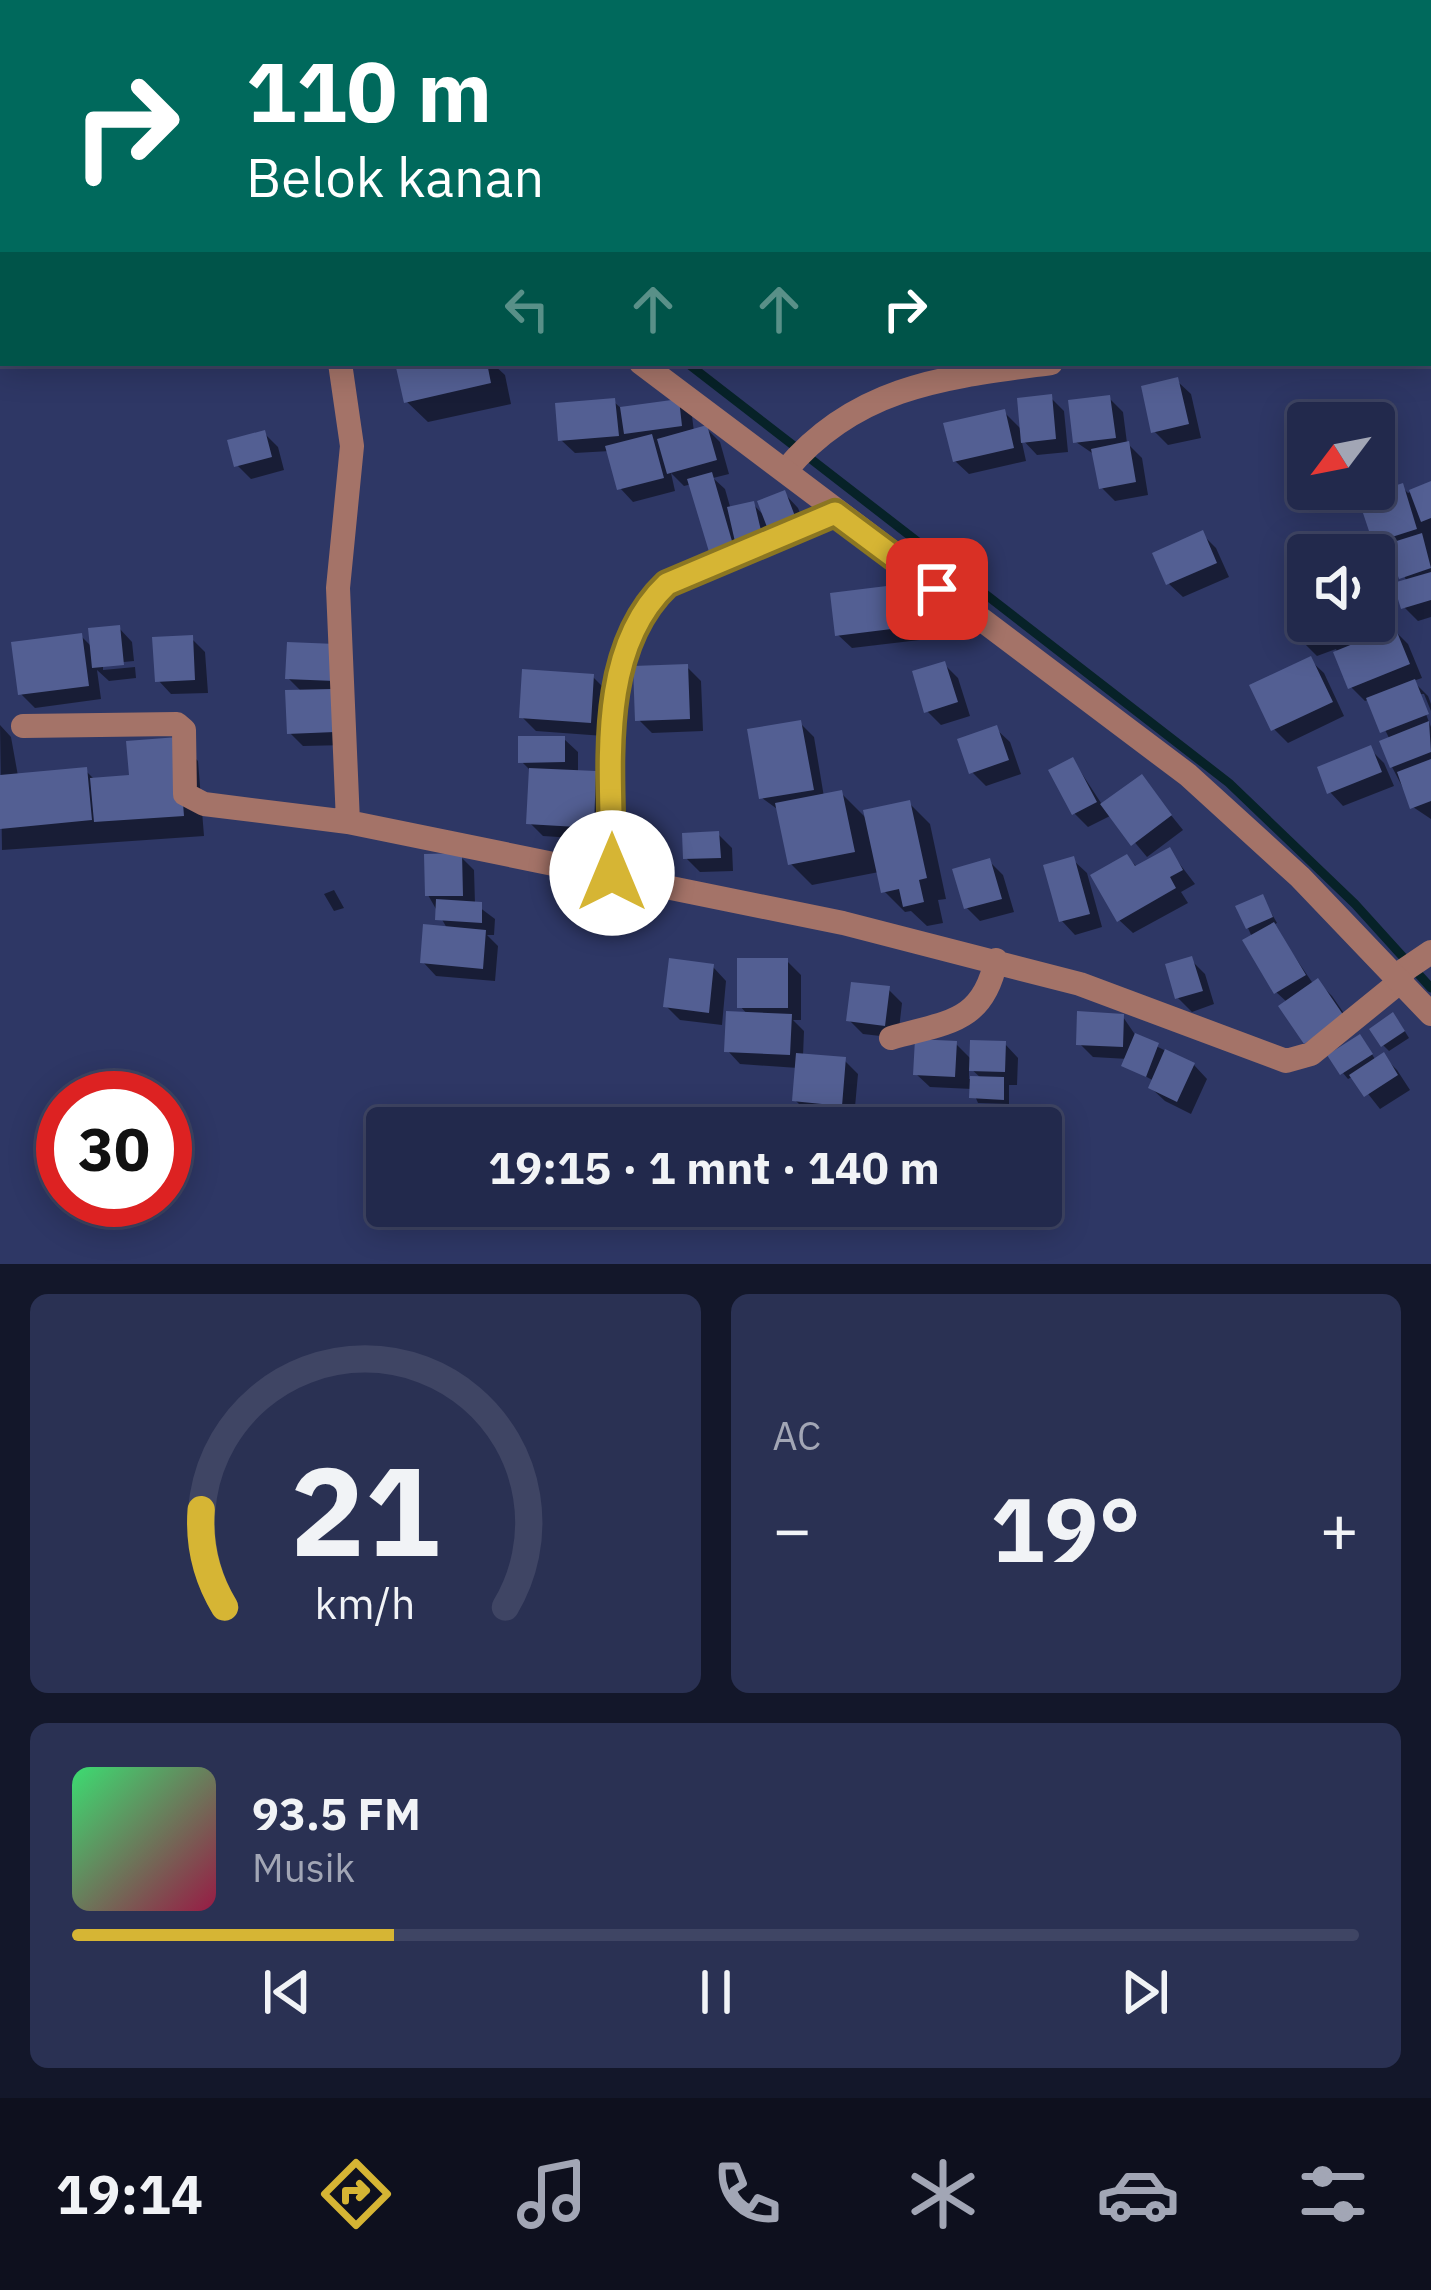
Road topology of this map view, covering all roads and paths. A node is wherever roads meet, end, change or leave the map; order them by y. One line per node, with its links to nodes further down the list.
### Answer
1 (340, 366): 7 (street)
2 (645, 366): 4 (street)
3 (1024, 366): 4 (street)
4 (790, 466): 5 (street)
5 (835, 513): 8 (street); 11 (street)
6 (23, 726): 7 (street)
7 (349, 822): 8 (street)
8 (612, 873): 10 (street)
9 (1430, 952): 11 (street)
10 (996, 960): 11 (street); 13 (street)
11 (1402, 975): 12 (street)
12 (1431, 1014)
13 (891, 1038)

